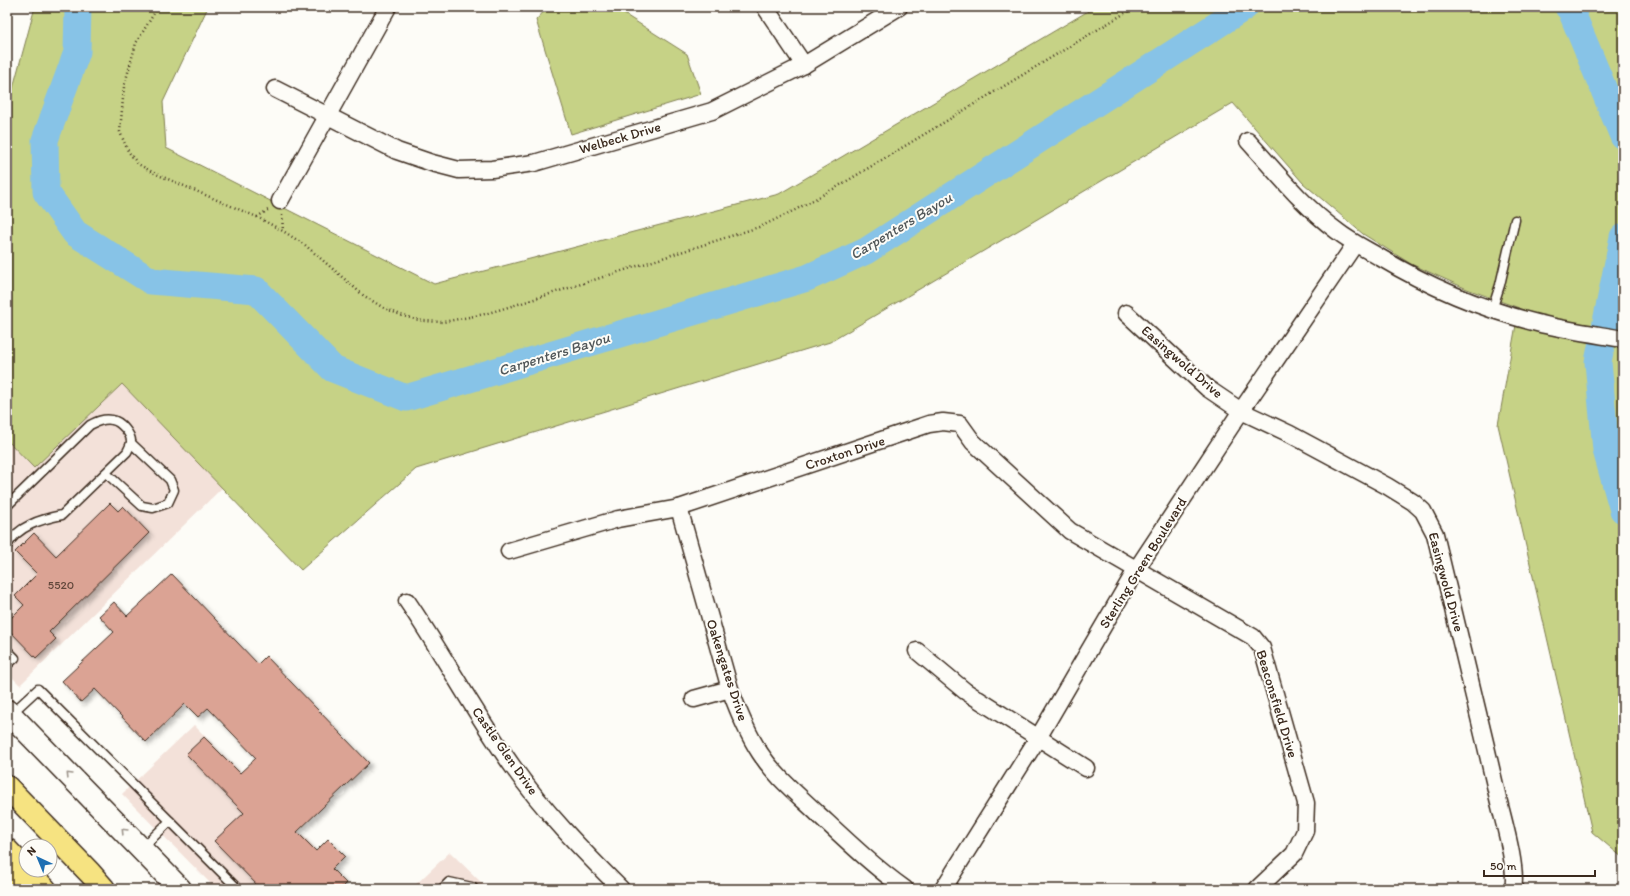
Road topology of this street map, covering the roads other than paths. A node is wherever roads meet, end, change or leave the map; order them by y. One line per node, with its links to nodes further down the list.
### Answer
1 (388, 7): 6 (street)
2 (765, 7): 4 (street)
3 (899, 7): 4 (street, Welbeck Drive)
4 (804, 65): 6 (street, Welbeck Drive)
5 (275, 89): 6 (street, Welbeck Drive)
6 (326, 116): 8 (street)
7 (1248, 141): 10 (street)
8 (280, 201)
9 (1515, 220): 11 (lane)
10 (1355, 244): 11 (street); 14 (street, Sterling Green Boulevard)
11 (1492, 310): 13 (street)
12 (1126, 312): 14 (street, Easingwold Drive)
13 (1623, 339)
14 (1241, 411): 21 (street, Sterling Green Boulevard); 51 (street, Easingwold Drive)
15 (131, 443): 16 (lane); 16 (lane); 17 (lane)
16 (106, 472): 19 (lane)
17 (7, 506)
18 (679, 508): 20 (street, Croxton Drive); 21 (street, Croxton Drive); 26 (street, Oakengates Drive)
19 (7, 546)
20 (509, 551)
21 (1136, 570): 29 (street, Sterling Green Boulevard); 50 (street, Beaconsfield Drive)
22 (407, 601): 47 (street, Castle Glen Drive)
23 (7, 650): 25 (lane)
24 (917, 651): 29 (street)
25 (7, 665)
26 (730, 689): 27 (street); 48 (street, Oakengates Drive)
27 (694, 699)
28 (9, 713): 33 (lane); 34 (main road, one-way to 28)
29 (1038, 738): 30 (street); 49 (street, Sterling Green Boulevard)
30 (1086, 768)
31 (7, 787): 43 (highway)
32 (7, 800): 42 (highway)
33 (170, 821): 34 (lane); 39 (lane)
34 (141, 849): 44 (main road)
35 (7, 850): 36 (highway)
36 (18, 862)
37 (7, 873): 40 (highway)
38 (34, 878): 41 (highway)
39 (236, 887)
40 (24, 889)
41 (45, 889)
42 (95, 889)
43 (104, 889)
44 (180, 889)
45 (442, 889): 46 (lane)
46 (474, 889)
47 (620, 889)
48 (905, 889)
49 (943, 889)
50 (1257, 889)
51 (1513, 889)

